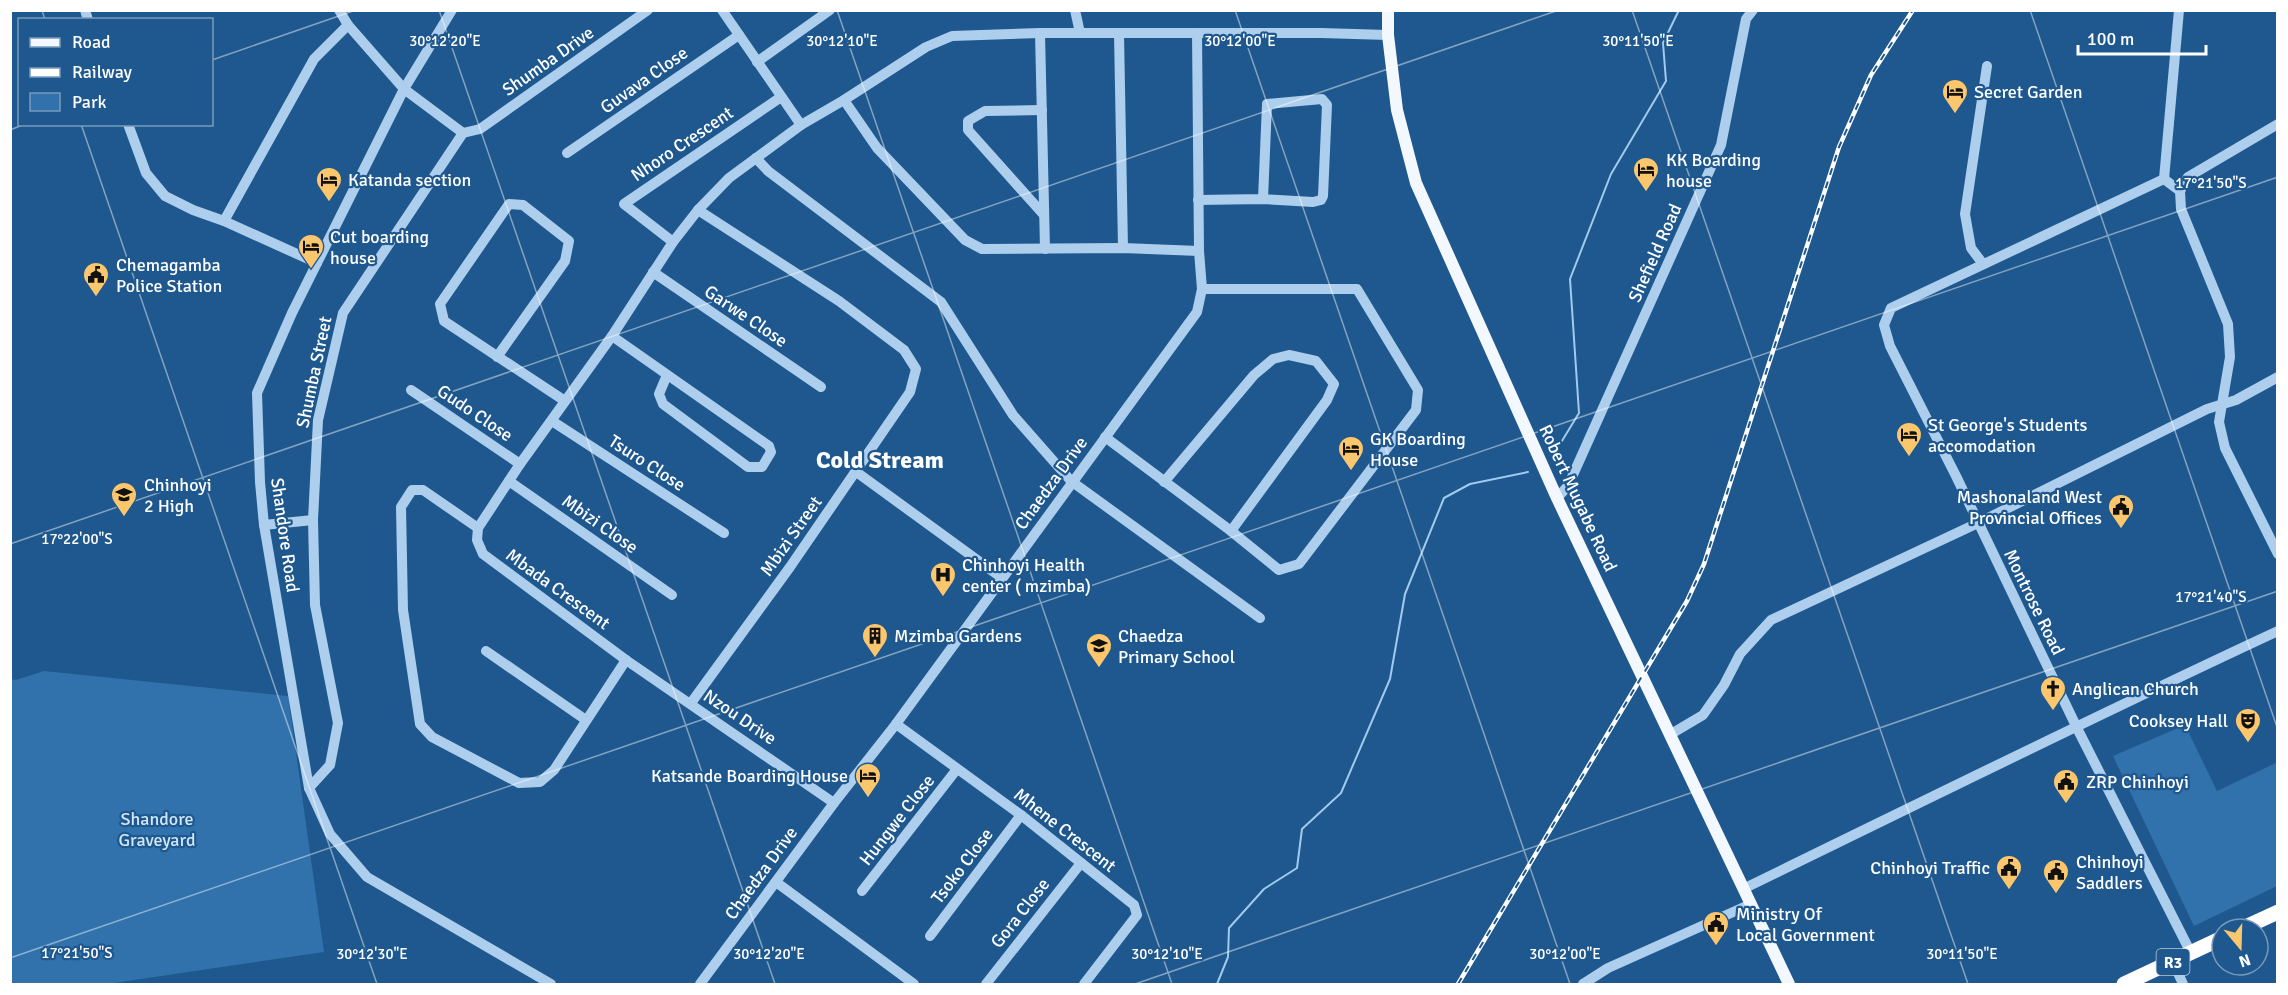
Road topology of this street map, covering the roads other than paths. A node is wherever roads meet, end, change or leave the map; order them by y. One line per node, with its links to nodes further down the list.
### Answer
1 (339, 10): 11 (street)
2 (452, 10): 20 (street, Shandore Road)
3 (648, 10): 27 (street, Shumba Drive)
4 (722, 10): 16 (street)
5 (830, 10): 10 (street)
6 (1075, 10): 13 (street)
7 (1388, 10): 17 (main road, Robert Mugabe Road)
8 (1753, 10): 60 (street, Shefield Road)
9 (2179, 10): 30 (street)
10 (817, 14): 18 (street)
11 (348, 24): 20 (street); 36 (street)
12 (1040, 33): 13 (street); 22 (street); 23 (street)
13 (1080, 33): 15 (street)
14 (1197, 33): 15 (street); 17 (street); 32 (street, Chaedza Drive)
15 (1119, 34): 38 (street)
16 (738, 35): 18 (street); 28 (street, Guvava Close)
17 (1388, 35): 60 (main road, Robert Mugabe Road)
18 (757, 62): 21 (street)
19 (1987, 66): 42 (street)
20 (404, 89): 27 (street); 41 (street, Shandore Road)
21 (781, 97): 25 (street); 37 (street, Nhoro Crescent)
22 (844, 100): 25 (street); 39 (street)
23 (1042, 110): 35 (street); 35 (street)
24 (2277, 124): 31 (street)
25 (801, 125): 29 (street)
26 (129, 126): 36 (street)
27 (463, 133): 61 (street, Shumba Street)
28 (567, 153)
29 (756, 158): 34 (street); 58 (street)
30 (2164, 179): 31 (street); 42 (street, Montrose Road)
31 (2180, 191): 52 (street)
32 (1198, 200): 33 (street); 40 (street, Chaedza Drive)
33 (1263, 200): 33 (street)
34 (698, 210): 37 (street); 56 (street, Mbizi Street)
35 (1044, 214): 39 (street)
36 (225, 221): 41 (street)
37 (673, 242): 43 (street)
38 (1123, 248): 39 (street); 40 (street)
39 (1045, 249)
40 (1198, 251): 44 (street, Chaedza Drive)
41 (317, 263): 63 (street, Shandore Road)
42 (1983, 264): 62 (street, Montrose Road)
43 (653, 272): 45 (street); 49 (street, Garwe Close)
44 (1202, 289): 54 (street, Chaedza Drive); 65 (street)
45 (612, 336): 47 (street); 51 (street)
46 (497, 357): 46 (street); 51 (street)
47 (667, 375): 47 (street)
48 (2277, 377): 52 (street)
49 (821, 387)
50 (411, 390): 55 (street, Gudo Close)
51 (565, 401): 53 (street)
52 (2222, 404): 62 (street); 67 (street)
53 (552, 422): 55 (street); 66 (street, Tsuro Close)
54 (1105, 437): 58 (street, Chaedza Drive); 59 (street)
55 (520, 464): 57 (street)
56 (855, 471): 68 (street); 74 (street, Mbizi Street)
57 (509, 481): 64 (street); 69 (street, Mbizi Close)
58 (1071, 481): 68 (street, Chaedza Drive); 70 (street)
59 (1164, 482): 65 (street); 65 (street)
60 (1557, 498): 78 (main road, Robert Mugabe Road)
61 (313, 519): 63 (street); 80 (street, Shumba Street)
62 (1978, 523): 77 (street, Montrose Road); 78 (street)
63 (264, 525): 80 (street, Shandore Road)
64 (478, 528): 73 (street, Mbada Crescent); 75 (street)
65 (1231, 531)
66 (724, 533)
67 (2277, 554)
68 (1002, 578): 76 (street, Chaedza Drive)
69 (672, 595)
70 (1260, 618)
71 (2277, 631): 77 (street)
72 (486, 651): 75 (street)
73 (626, 660): 74 (street, Nzou Drive); 75 (street)
74 (691, 703): 81 (street, Nzou Drive)
75 (586, 720)
76 (896, 724): 79 (street, Mhene Crescent); 81 (street, Chaedza Drive)
77 (2077, 728): 85 (street); 90 (street, Montrose Road)
78 (1671, 734): 85 (main road, Robert Mugabe Road)
79 (957, 769): 82 (street, Mhene Crescent); 86 (street, Hungwe Close)
80 (309, 788): 92 (street, Shandore Road)
81 (834, 803): 84 (street, Chaedza Drive)
82 (1021, 815): 83 (street, Mhene Crescent); 88 (street, Tsoko Close)
83 (1081, 863): 95 (street, Gora Close); 96 (street, Mhene Crescent)
84 (776, 882): 93 (street, Chaedza Drive); 94 (street)
85 (1744, 888): 87 (main road, Robert Mugabe Road)
86 (862, 891)
87 (1751, 904): 97 (street); 98 (main road, Robert Mugabe Road)
88 (930, 936)
89 (2210, 944): 90 (highway, R3)
90 (2191, 953): 91 (highway, R3)
91 (2173, 962): 99 (highway, R3); 100 (street)
92 (551, 984)
93 (700, 984)
94 (914, 984)
95 (986, 984)
96 (1084, 984)
97 (1583, 984)
98 (1789, 984)
99 (2124, 984)
100 (2183, 984)

